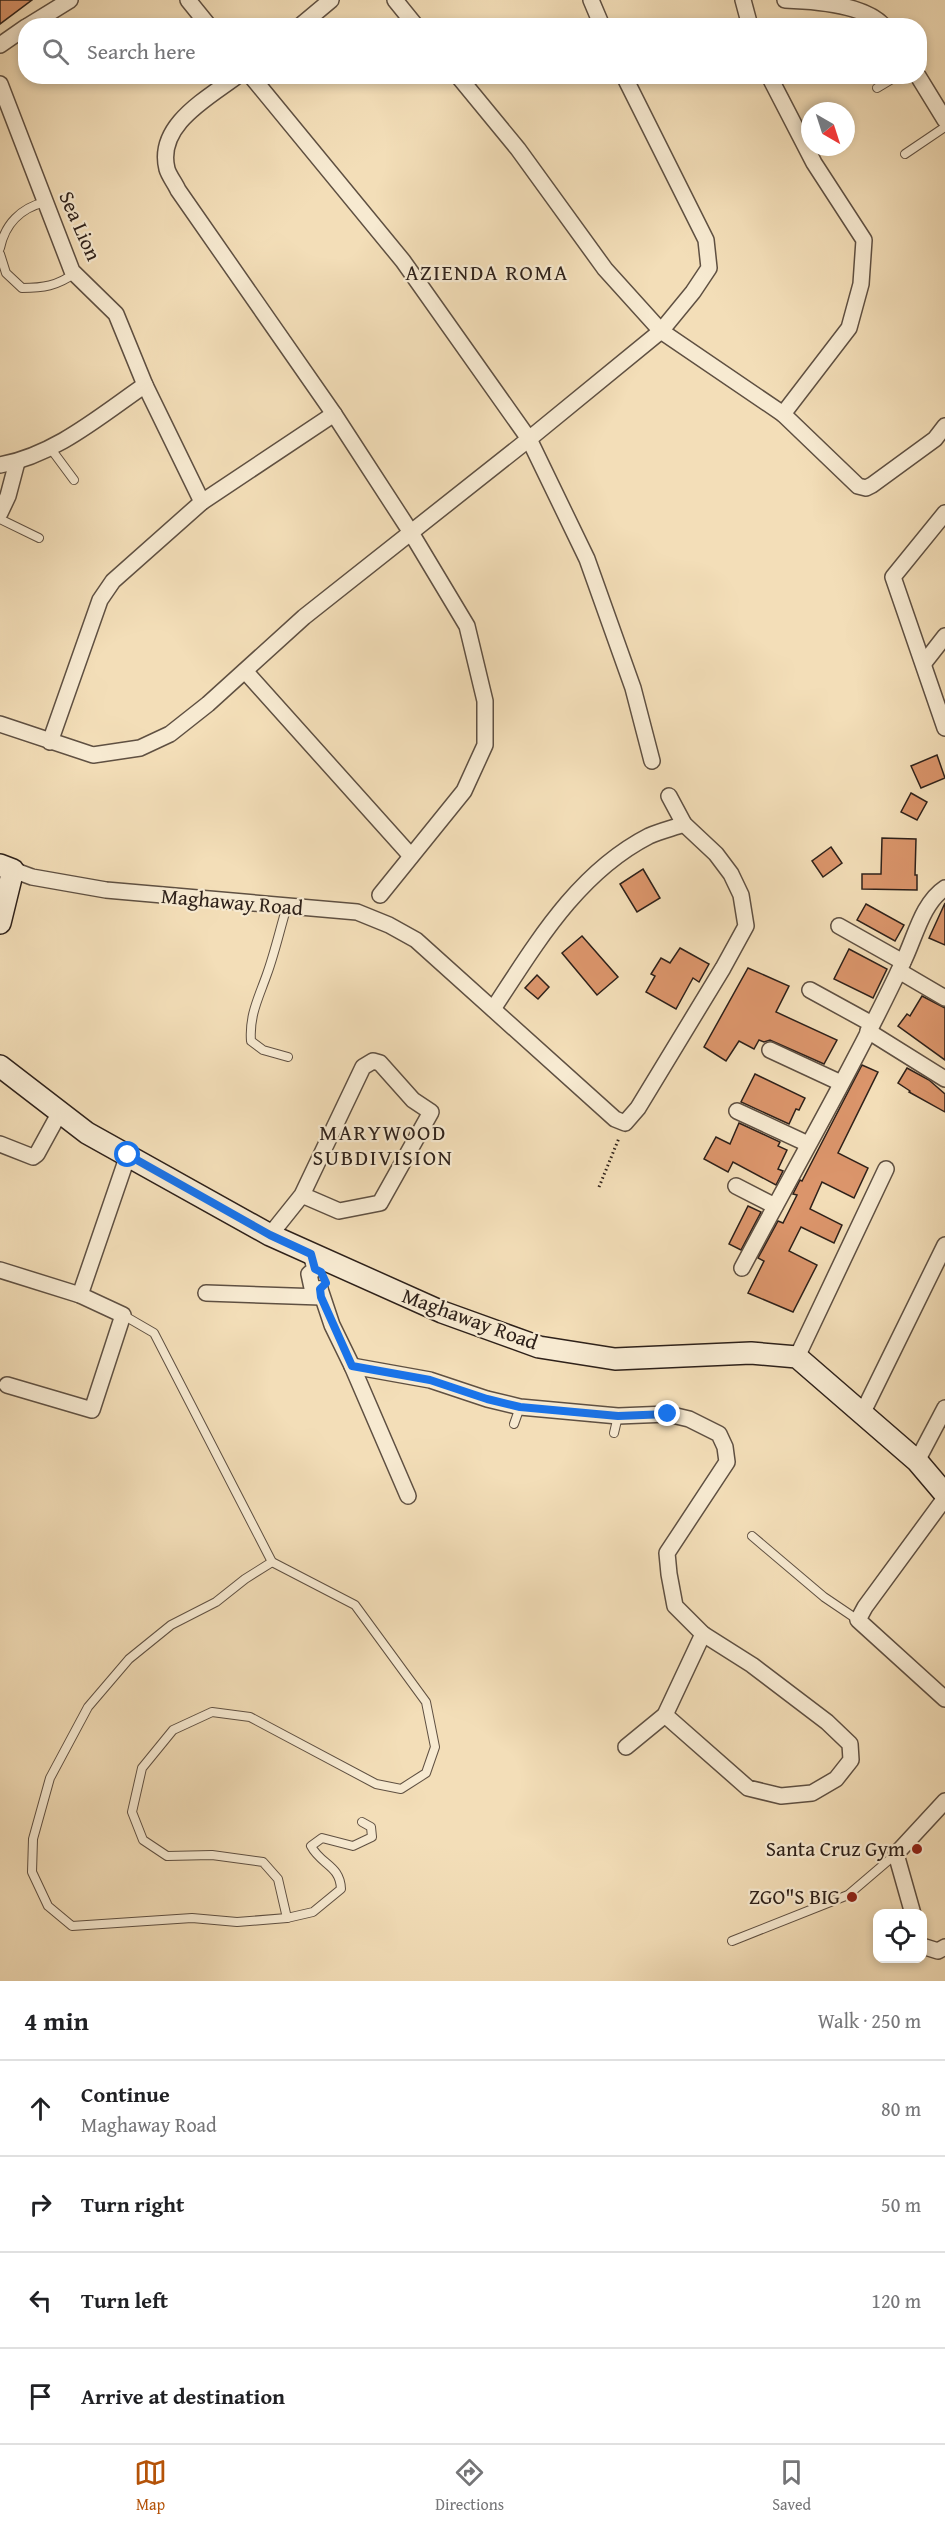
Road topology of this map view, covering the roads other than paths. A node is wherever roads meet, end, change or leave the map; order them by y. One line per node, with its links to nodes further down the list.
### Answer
1 (70, 0): 8 (street)
2 (188, 0): 9 (street)
3 (331, 0): 10 (street)
4 (395, 0): 11 (street)
5 (591, 0): 12 (street)
6 (743, 0): 13 (street)
7 (785, 0): 14 (street)
8 (40, 18)
9 (203, 18)
10 (310, 18)
11 (410, 18)
12 (599, 18)
13 (748, 18)
14 (874, 18)
15 (18, 32): 16 (street)
16 (0, 45)
17 (0, 84): 29 (street, Sea Lion)
18 (227, 84): 35 (street)
19 (258, 84): 38 (street)
20 (465, 84): 33 (street)
21 (628, 84): 33 (street)
22 (773, 84): 36 (street)
23 (884, 84): 25 (lane)
24 (923, 84): 26 (street)
25 (877, 88)
26 (945, 120)
27 (945, 127): 28 (lane)
28 (905, 154)
29 (45, 202): 30 (lane); 32 (street, Sea Lion)
30 (0, 248)
31 (0, 254): 32 (lane)
32 (75, 273): 34 (street, Sea Lion)
33 (660, 331): 36 (street); 38 (street)
34 (145, 385): 39 (street); 43 (street, Sea Lion)
35 (334, 414): 43 (street); 47 (street)
36 (783, 414): 37 (street)
37 (945, 426)
38 (529, 439): 47 (street); 55 (street)
39 (51, 449): 40 (street); 42 (lane)
40 (16, 462): 41 (street); 44 (street)
41 (0, 465)
42 (74, 480)
43 (202, 502): 54 (street)
44 (0, 513)
45 (945, 513): 50 (street)
46 (0, 519): 48 (lane)
47 (410, 531): 51 (street); 58 (street)
48 (39, 538)
49 (945, 636): 50 (street)
50 (924, 663): 53 (street)
51 (245, 671): 54 (street); 58 (street)
52 (0, 724): 54 (street)
53 (945, 728)
54 (50, 742)
55 (652, 761)
56 (669, 796): 57 (street)
57 (684, 824): 68 (street); 68 (street, Maghaway Road)
58 (411, 856): 61 (street)
59 (6, 868): 62 (street, Maghaway Road); 63 (street, Maghaway Road)
60 (945, 888): 65 (street)
61 (380, 895)
62 (287, 906): 68 (street, Maghaway Road); 71 (lane)
63 (0, 924)
64 (839, 926): 65 (street)
65 (901, 967): 67 (street); 69 (street)
66 (810, 990): 69 (street)
67 (945, 998)
68 (493, 1009)
69 (870, 1028): 73 (street); 74 (street)
70 (770, 1050): 74 (street)
71 (288, 1057)
72 (0, 1066): 76 (street, Maghaway Road)
73 (945, 1079)
74 (841, 1083): 78 (street)
75 (737, 1110): 78 (street)
76 (60, 1112): 77 (street); 79 (street, Maghaway Road)
77 (0, 1144)
78 (808, 1144): 83 (street)
79 (128, 1155): 84 (street, Maghaway Road); 91 (street)
80 (886, 1169): 93 (street)
81 (736, 1186): 83 (street)
82 (302, 1195): 82 (street); 84 (street)
83 (775, 1206): 87 (street)
84 (270, 1235): 86 (street, Maghaway Road)
85 (945, 1245): 98 (street)
86 (313, 1262): 90 (street); 93 (street, Maghaway Road)
87 (742, 1268)
88 (0, 1270): 91 (street)
89 (206, 1293): 90 (street)
90 (321, 1293): 94 (street)
91 (80, 1295): 92 (street)
92 (123, 1315): 95 (street); 106 (lane)
93 (797, 1357): 98 (street)
94 (352, 1366): 96 (street); 103 (street)
95 (7, 1385)
96 (520, 1407): 99 (street); 100 (lane)
97 (945, 1408): 102 (street)
98 (863, 1412): 102 (street)
99 (618, 1416): 101 (lane); 108 (street)
100 (514, 1424)
101 (614, 1433)
102 (917, 1461): 104 (street)
103 (408, 1496)
104 (945, 1496): 107 (street)
105 (752, 1536): 107 (lane)
106 (272, 1562): 116 (lane); 116 (lane)
107 (858, 1620): 109 (street)
108 (703, 1634): 110 (street); 110 (street)
109 (945, 1699)
110 (665, 1715): 111 (street)
111 (626, 1747)
112 (945, 1801): 114 (street)
113 (362, 1822): 116 (lane)
114 (896, 1854): 115 (street); 117 (lane)
115 (912, 1909)
116 (287, 1918)
117 (732, 1941)
118 (945, 1947): 119 (street)
119 (927, 1948)

